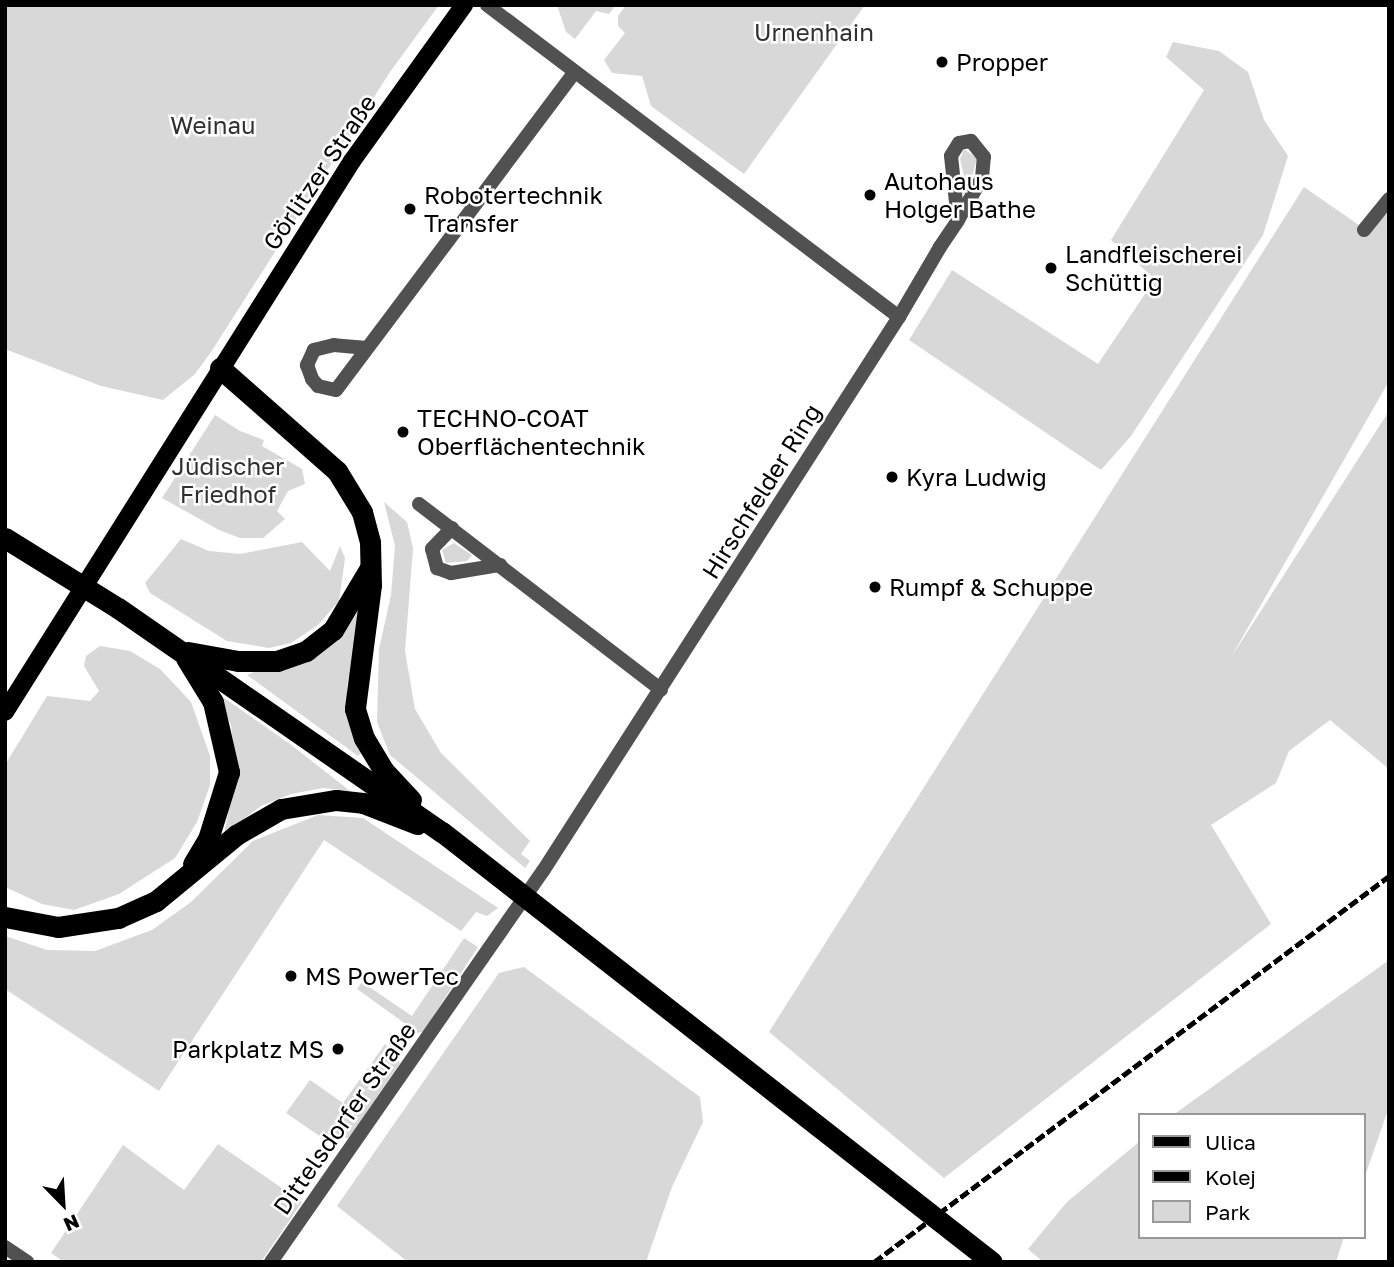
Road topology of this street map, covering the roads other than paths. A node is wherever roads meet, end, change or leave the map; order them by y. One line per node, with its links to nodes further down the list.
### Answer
1 (464, 5): 9 (main road, Görlitzer Straße)
2 (487, 5): 3 (street)
3 (574, 73): 7 (street); 8 (street)
4 (1389, 198): 6 (street)
5 (958, 220): 5 (street, Hirschfelder Ring); 7 (street, Hirschfelder Ring)
6 (1364, 230)
7 (900, 317): 16 (street, Hirschfelder Ring)
8 (366, 348)
9 (220, 368): 14 (highway); 17 (main road, Görlitzer Straße)
10 (419, 504): 11 (street)
11 (453, 528): 13 (street); 13 (street)
12 (5, 538): 15 (highway)
13 (500, 565): 16 (street)
14 (370, 567): 15 (highway); 18 (highway)
15 (181, 651): 18 (highway); 20 (highway)
16 (662, 690): 19 (street, Hirschfelder Ring)
17 (5, 712)
18 (442, 832): 20 (highway); 23 (highway)
19 (543, 871): 25 (street, Dittelsdorfer Straße)
20 (183, 881): 21 (highway)
21 (5, 917)
22 (5, 1247): 24 (street)
23 (987, 1258)
24 (27, 1262)
25 (271, 1262)

